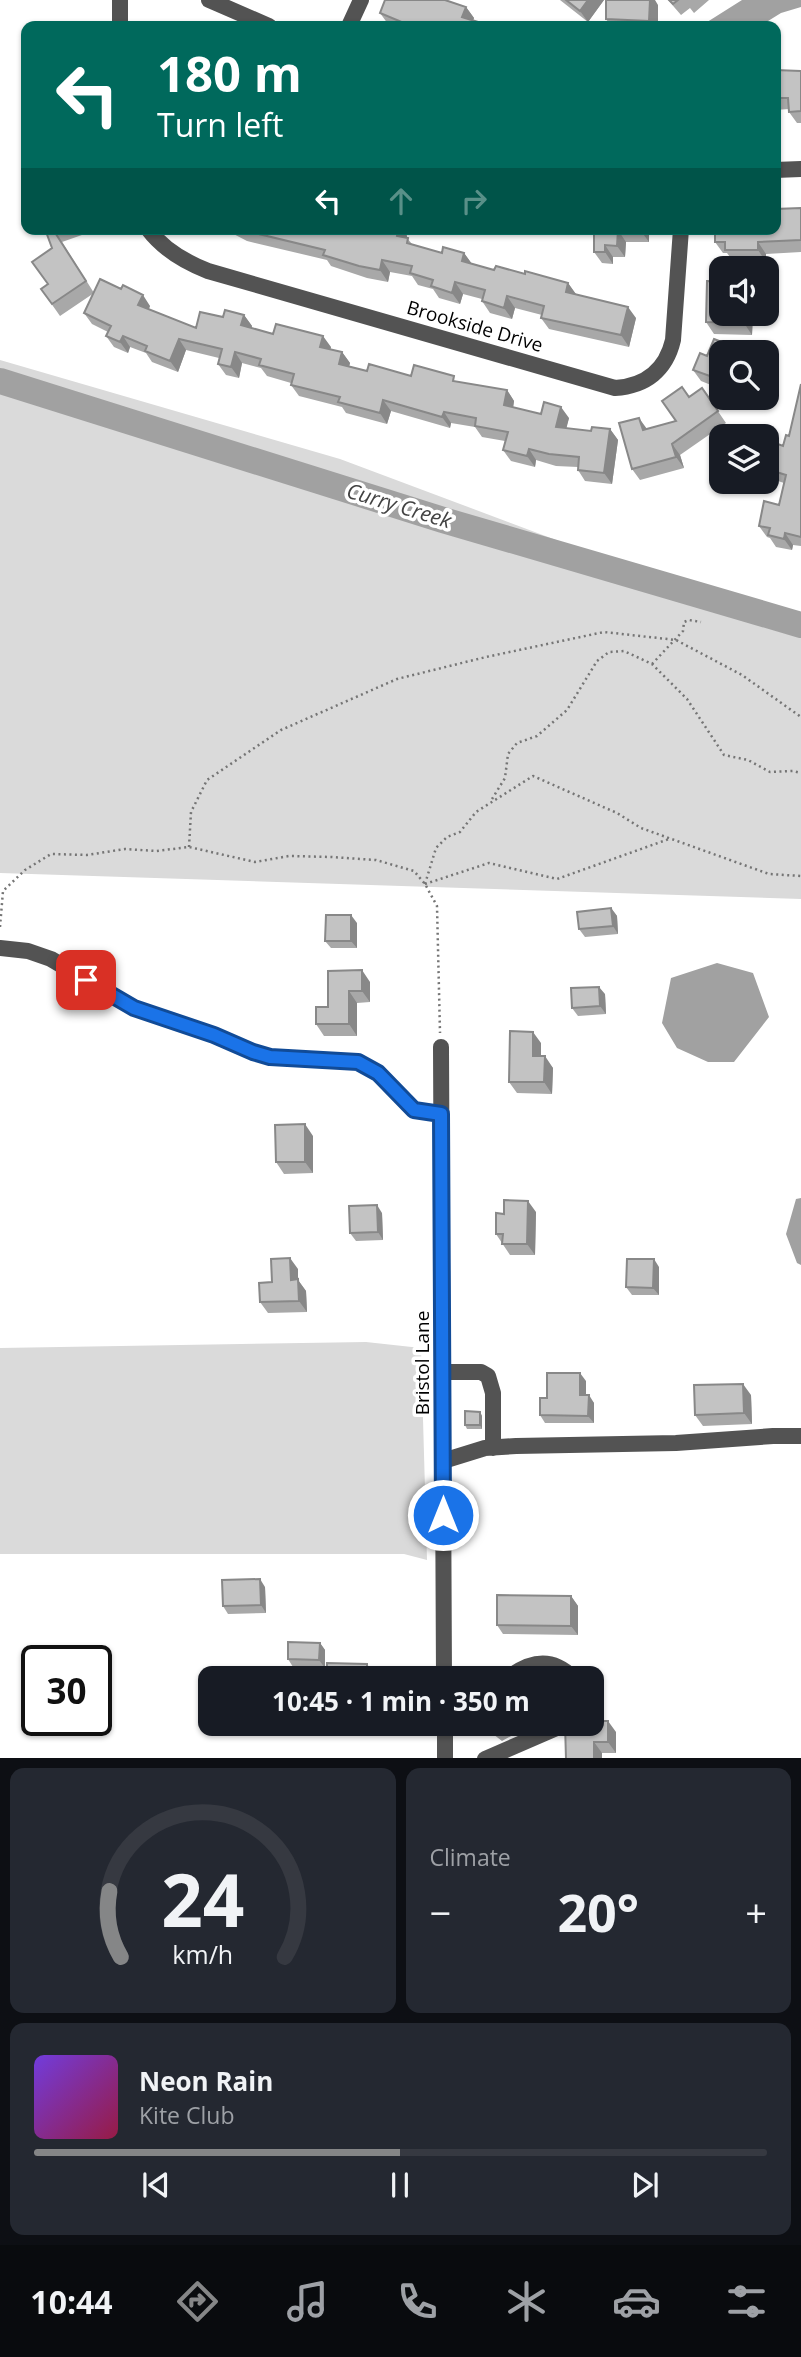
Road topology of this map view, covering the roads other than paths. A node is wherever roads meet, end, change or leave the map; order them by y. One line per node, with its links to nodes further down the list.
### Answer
1 (120, 0): 4 (street)
2 (209, 0): 5 (street)
3 (361, 0): 6 (street)
4 (120, 21)
5 (258, 21)
6 (351, 21)
7 (801, 169): 8 (street)
8 (781, 170)
9 (154, 235): 10 (street, Brookside Drive)
10 (681, 235)
11 (0, 948): 13 (street)
12 (441, 1047): 13 (street, Bristol Lane)
13 (441, 1114): 14 (street, Bristol Lane)
14 (443, 1372): 16 (street); 17 (street, Bristol Lane)
15 (801, 1436): 16 (street)
16 (494, 1448): 17 (street)
17 (443, 1461): 18 (street, Bristol Lane)
18 (444, 1666)
19 (531, 1666): 20 (street)
20 (560, 1666)
21 (448, 1736): 23 (street)
22 (538, 1736): 24 (street)
23 (445, 1758)
24 (487, 1758)

